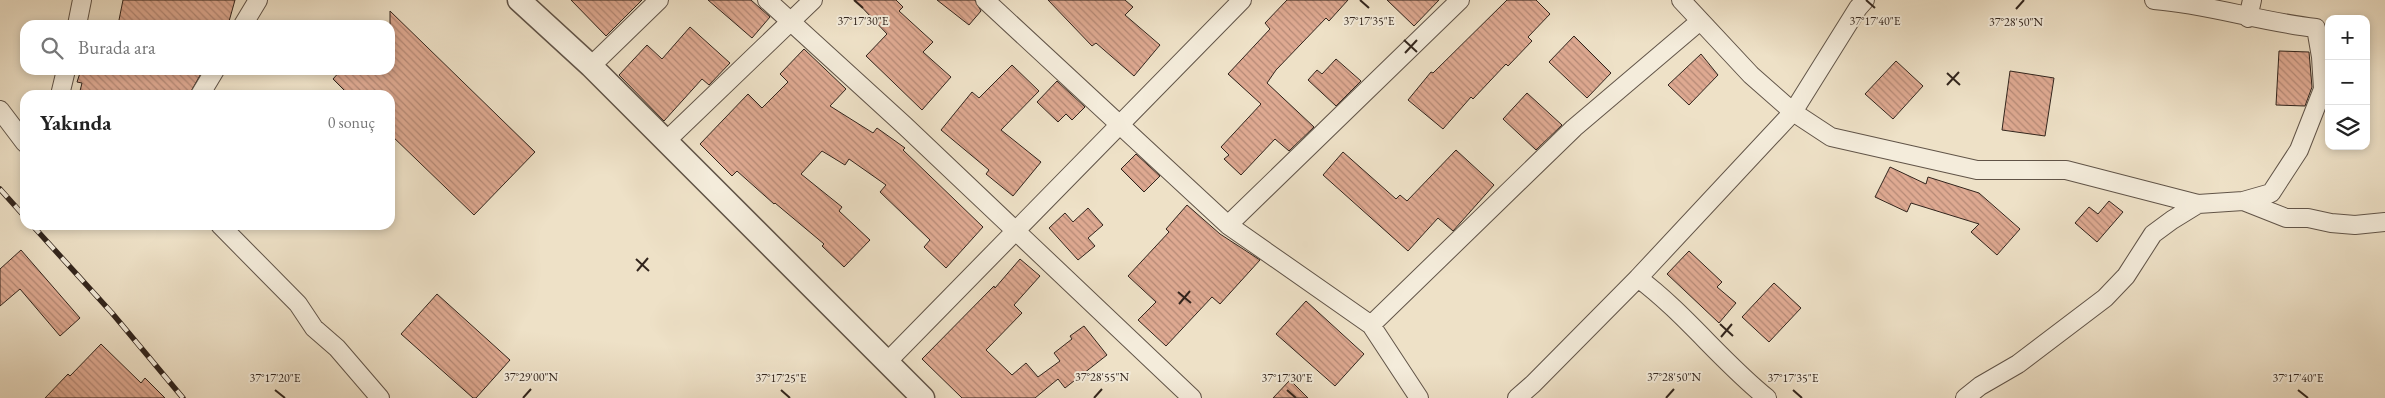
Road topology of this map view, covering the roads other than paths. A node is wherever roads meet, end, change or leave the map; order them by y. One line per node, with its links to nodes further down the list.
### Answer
1 (82, 0): 15 (street)
2 (258, 0): 16 (street)
3 (519, 0): 19 (street)
4 (659, 0): 19 (street)
5 (767, 0): 18 (street)
6 (813, 0): 18 (street)
7 (985, 0): 26 (street)
8 (1242, 0): 26 (street)
9 (1460, 0): 32 (street)
10 (1681, 0): 17 (street)
11 (2154, 0): 14 (street)
12 (2252, 0): 14 (street)
13 (1858, 3): 25 (street)
14 (2248, 18): 29 (street)
15 (77, 20)
16 (246, 20)
17 (1700, 21): 25 (street); 36 (street)
18 (790, 22): 28 (street); 34 (street)
19 (591, 66): 28 (street)
20 (65, 75): 22 (street)
21 (212, 75): 23 (street)
22 (61, 90)
23 (203, 90)
24 (0, 110): 27 (street)
25 (1793, 112): 30 (street); 35 (street)
26 (1119, 125): 32 (street); 34 (street)
27 (20, 136)
28 (665, 142): 37 (street)
29 (2243, 201): 30 (street); 31 (street)
30 (2198, 204): 44 (street)
31 (2385, 222)
32 (1228, 225): 36 (street)
33 (225, 230): 38 (street)
34 (1017, 232): 37 (street); 40 (street)
35 (1638, 278): 42 (street); 43 (street)
36 (1371, 325): 41 (street)
37 (887, 362): 39 (street)
38 (380, 398)
39 (923, 398)
40 (1192, 398)
41 (1419, 398)
42 (1517, 398)
43 (1767, 398)
44 (1965, 398)

